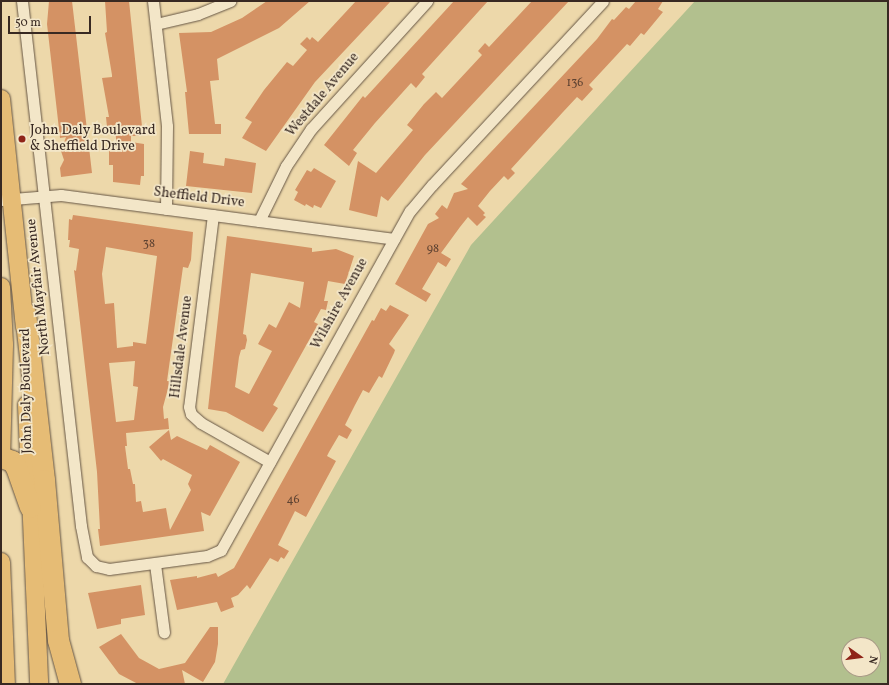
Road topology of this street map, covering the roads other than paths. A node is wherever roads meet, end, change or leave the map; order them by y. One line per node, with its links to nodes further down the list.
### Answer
1 (22, 1): 8 (street, North Mayfair Avenue)
2 (153, 1): 6 (street)
3 (230, 1): 6 (street)
4 (427, 1): 12 (street, Westdale Avenue)
5 (603, 1): 13 (street, Wilshire Avenue)
6 (156, 24): 10 (street)
7 (1, 99): 9 (main road, John Daly Boulevard)
8 (44, 196): 9 (street, Sheffield Drive); 10 (street, Sheffield Drive); 21 (street, North Mayfair Avenue)
9 (7, 200): 15 (main road, John Daly Boulevard)
10 (166, 209): 11 (street, Sheffield Drive)
11 (213, 215): 12 (street, Sheffield Drive); 17 (street, Hillsdale Avenue)
12 (259, 221): 13 (street, Sheffield Drive)
13 (394, 239): 17 (street, Wilshire Avenue)
14 (1, 287): 16 (main road, John Daly Boulevard)
15 (25, 313): 18 (main road, John Daly Boulevard); 25 (highway)
16 (1, 458): 18 (highway)
17 (270, 462): 20 (street, Wilshire Avenue)
18 (30, 507): 24 (main road, John Daly Boulevard)
19 (1, 562): 23 (main road)
20 (154, 564): 21 (street, Wilshire Avenue); 22 (street)
21 (96, 566)
22 (164, 632)
23 (6, 684)
24 (39, 684)
25 (70, 684)

